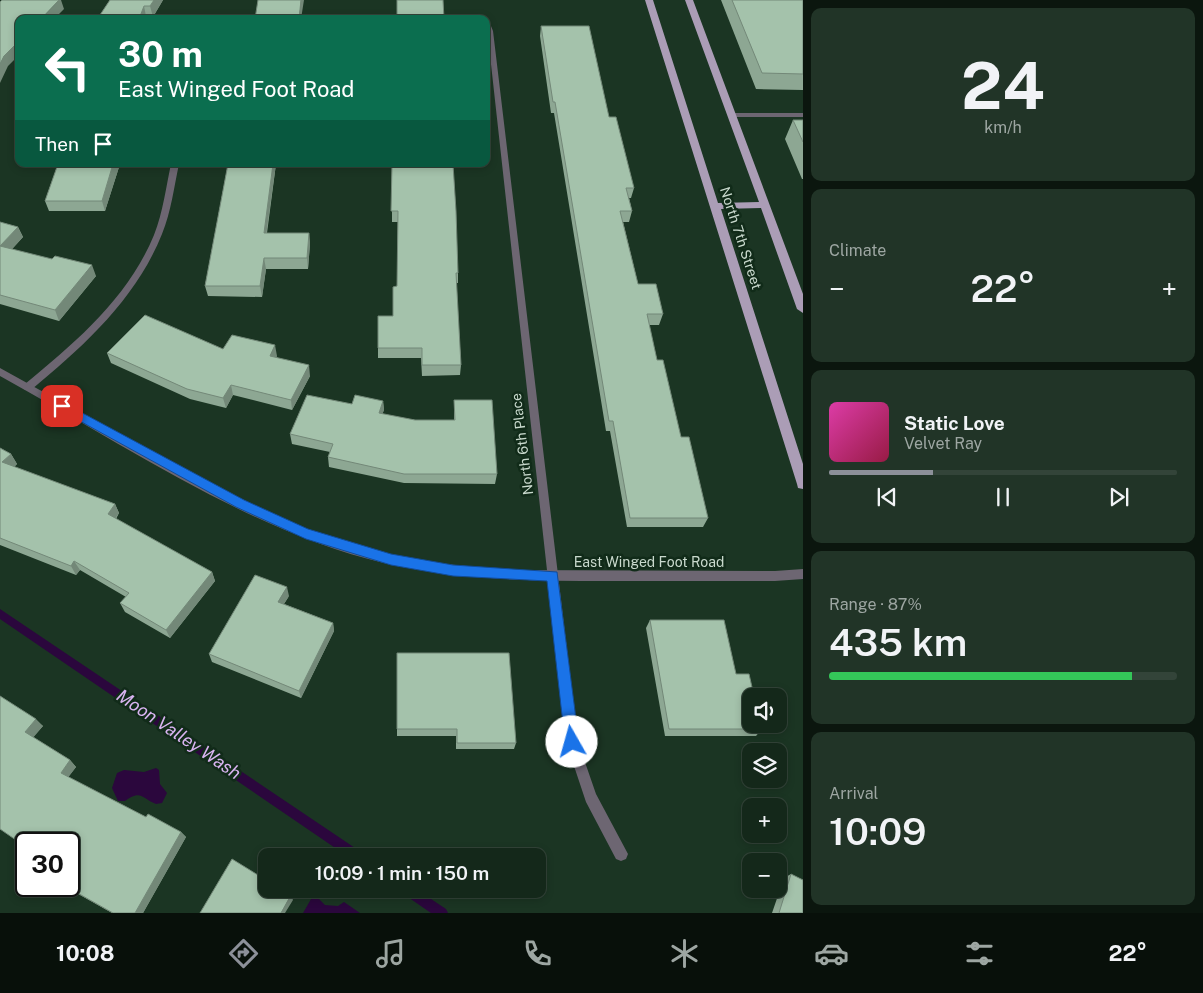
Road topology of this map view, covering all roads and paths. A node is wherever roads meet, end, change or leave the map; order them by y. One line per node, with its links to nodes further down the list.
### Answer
1 (649, 0): 8 (main road, North 7th Street)
2 (689, 0): 5 (main road)
3 (490, 31): 14 (street, North 6th Place)
4 (803, 114): 5 (street)
5 (732, 115): 7 (main road)
6 (174, 167): 11 (street)
7 (764, 205): 8 (main road); 9 (main road)
8 (715, 206): 12 (main road, North 7th Street)
9 (803, 309)
10 (0, 372): 11 (street, East Winged Foot Road)
11 (28, 387): 14 (street, East Winged Foot Road)
12 (803, 484)
13 (803, 574): 14 (street, East Winged Foot Road)
14 (553, 576): 15 (street, North 6th Place)
15 (621, 854)

